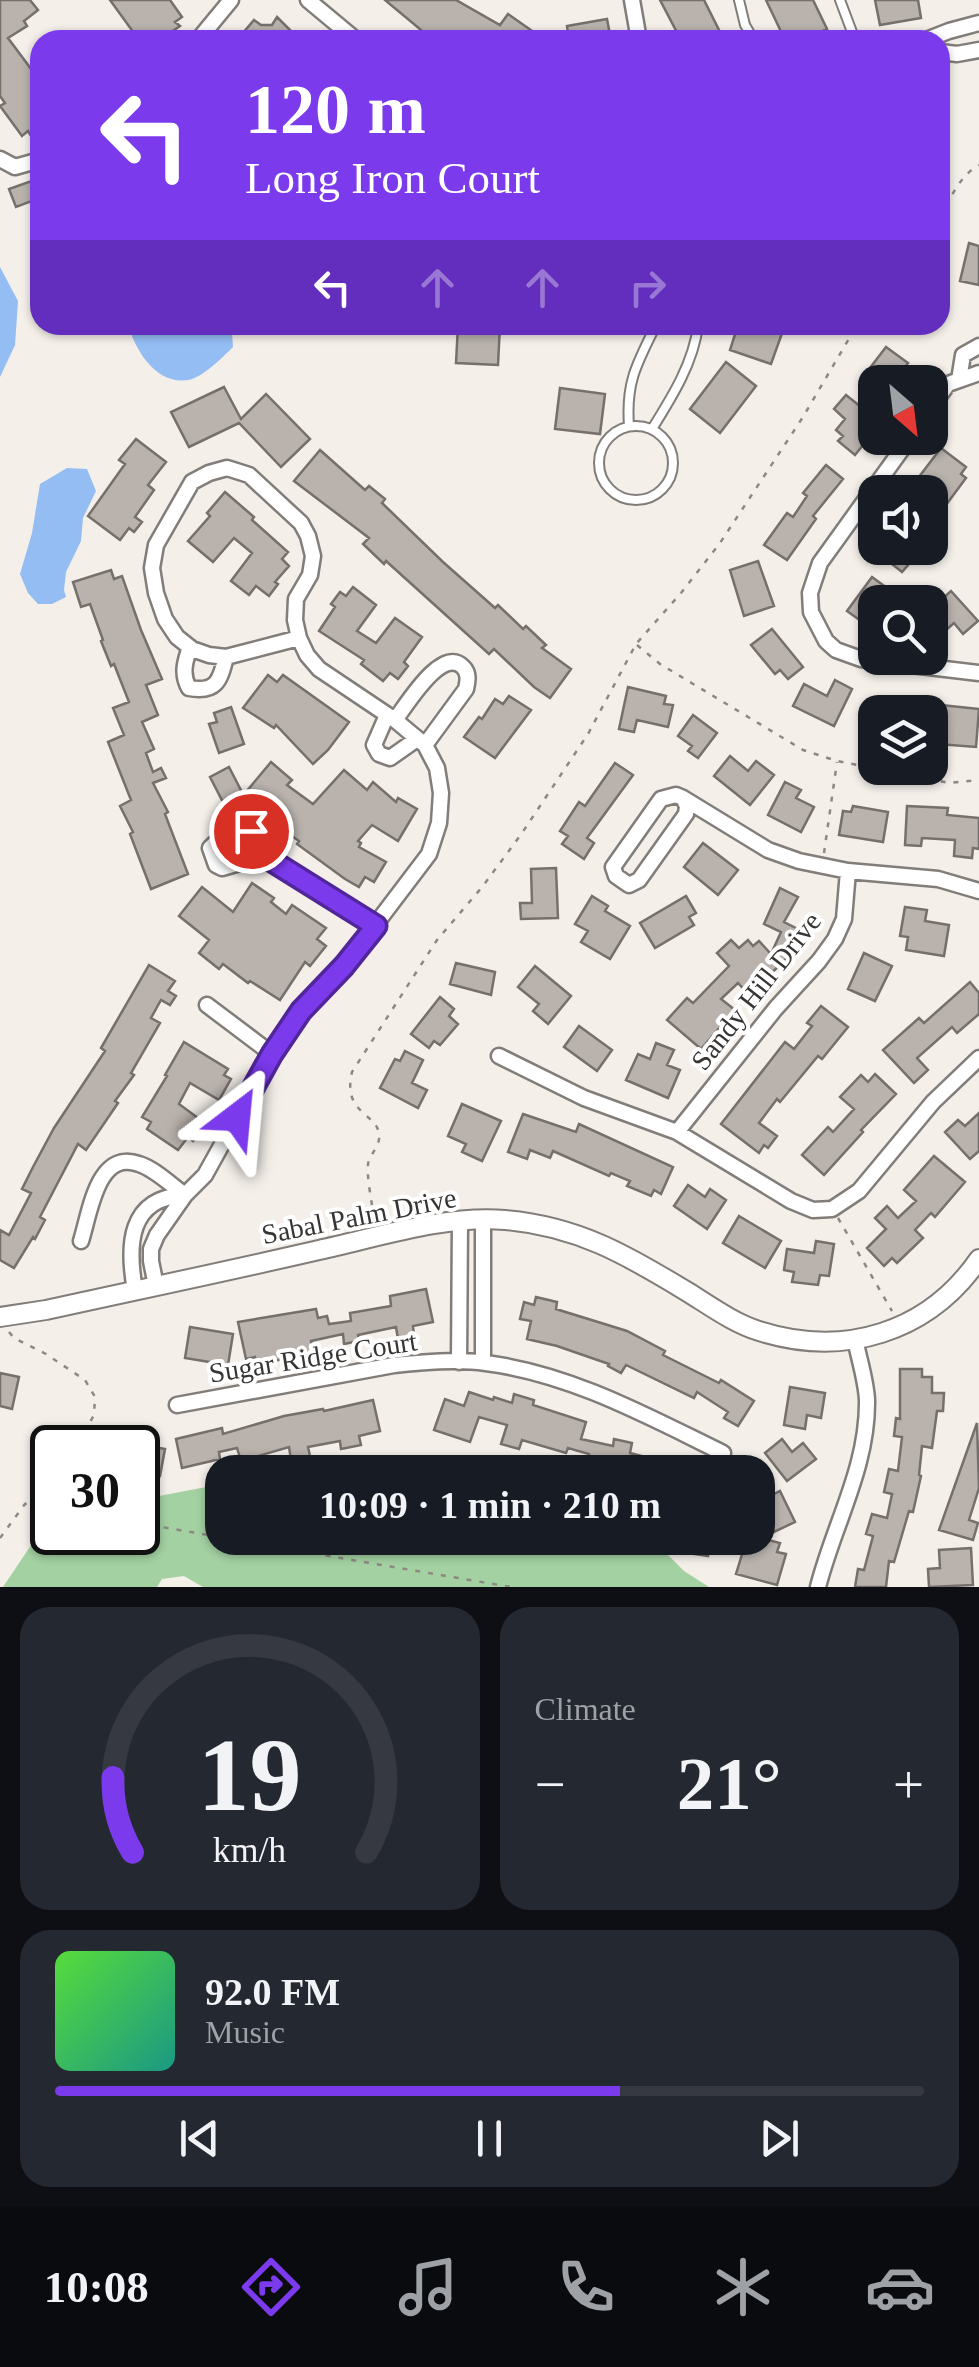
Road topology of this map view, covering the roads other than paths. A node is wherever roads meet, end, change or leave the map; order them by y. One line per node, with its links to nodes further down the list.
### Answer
1 (230, 0): 7 (street)
2 (308, 0): 8 (street)
3 (632, 0): 9 (street)
4 (739, 0): 10 (lane)
5 (840, 0): 11 (lane)
6 (979, 23): 12 (street)
7 (206, 30)
8 (344, 30)
9 (637, 30)
10 (748, 30)
11 (851, 30)
12 (950, 31)
13 (979, 50): 14 (street)
14 (950, 53)
15 (0, 159): 16 (street)
16 (30, 162)
17 (650, 335): 23 (lane)
18 (697, 335): 24 (lane)
19 (979, 346): 21 (street)
20 (979, 373): 21 (street)
21 (959, 380): 22 (street)
22 (948, 384)
23 (629, 426): 24 (lane); 24 (lane)
24 (652, 429)
25 (898, 455): 29 (street)
26 (298, 638): 27 (street); 28 (street); 30 (street)
27 (190, 647): 28 (street); 28 (street)
28 (226, 657)
29 (979, 673)
30 (391, 718): 31 (street); 31 (street); 31 (street)
31 (421, 742): 36 (street)
32 (684, 798): 32 (street); 34 (street)
33 (256, 851): 36 (street)
34 (848, 870): 35 (street); 41 (street, Sandy Hill Drive)
35 (979, 891)
36 (376, 926): 38 (street)
37 (207, 1006): 38 (street)
38 (272, 1054): 42 (street)
39 (499, 1056): 41 (street)
40 (979, 1058): 41 (street)
41 (677, 1132)
42 (185, 1195): 45 (street); 47 (street); 48 (street)
43 (484, 1220): 44 (street, Sabal Palm Drive); 50 (street, Sabal Palm Drive); 52 (street)
44 (460, 1222): 47 (street, Sabal Palm Drive); 51 (street, Sugar Ridge Court)
45 (81, 1242)
46 (979, 1259): 50 (street, Sabal Palm Drive)
47 (156, 1286): 48 (street, Sabal Palm Drive)
48 (136, 1290): 49 (street, Sabal Palm Drive)
49 (2, 1322)
50 (855, 1339): 55 (street)
51 (459, 1362): 52 (street, Sugar Ridge Court); 53 (street, Sugar Ridge Court)
52 (483, 1362): 54 (street, Sugar Ridge Court)
53 (176, 1405)
54 (723, 1453)
55 (818, 1587)

